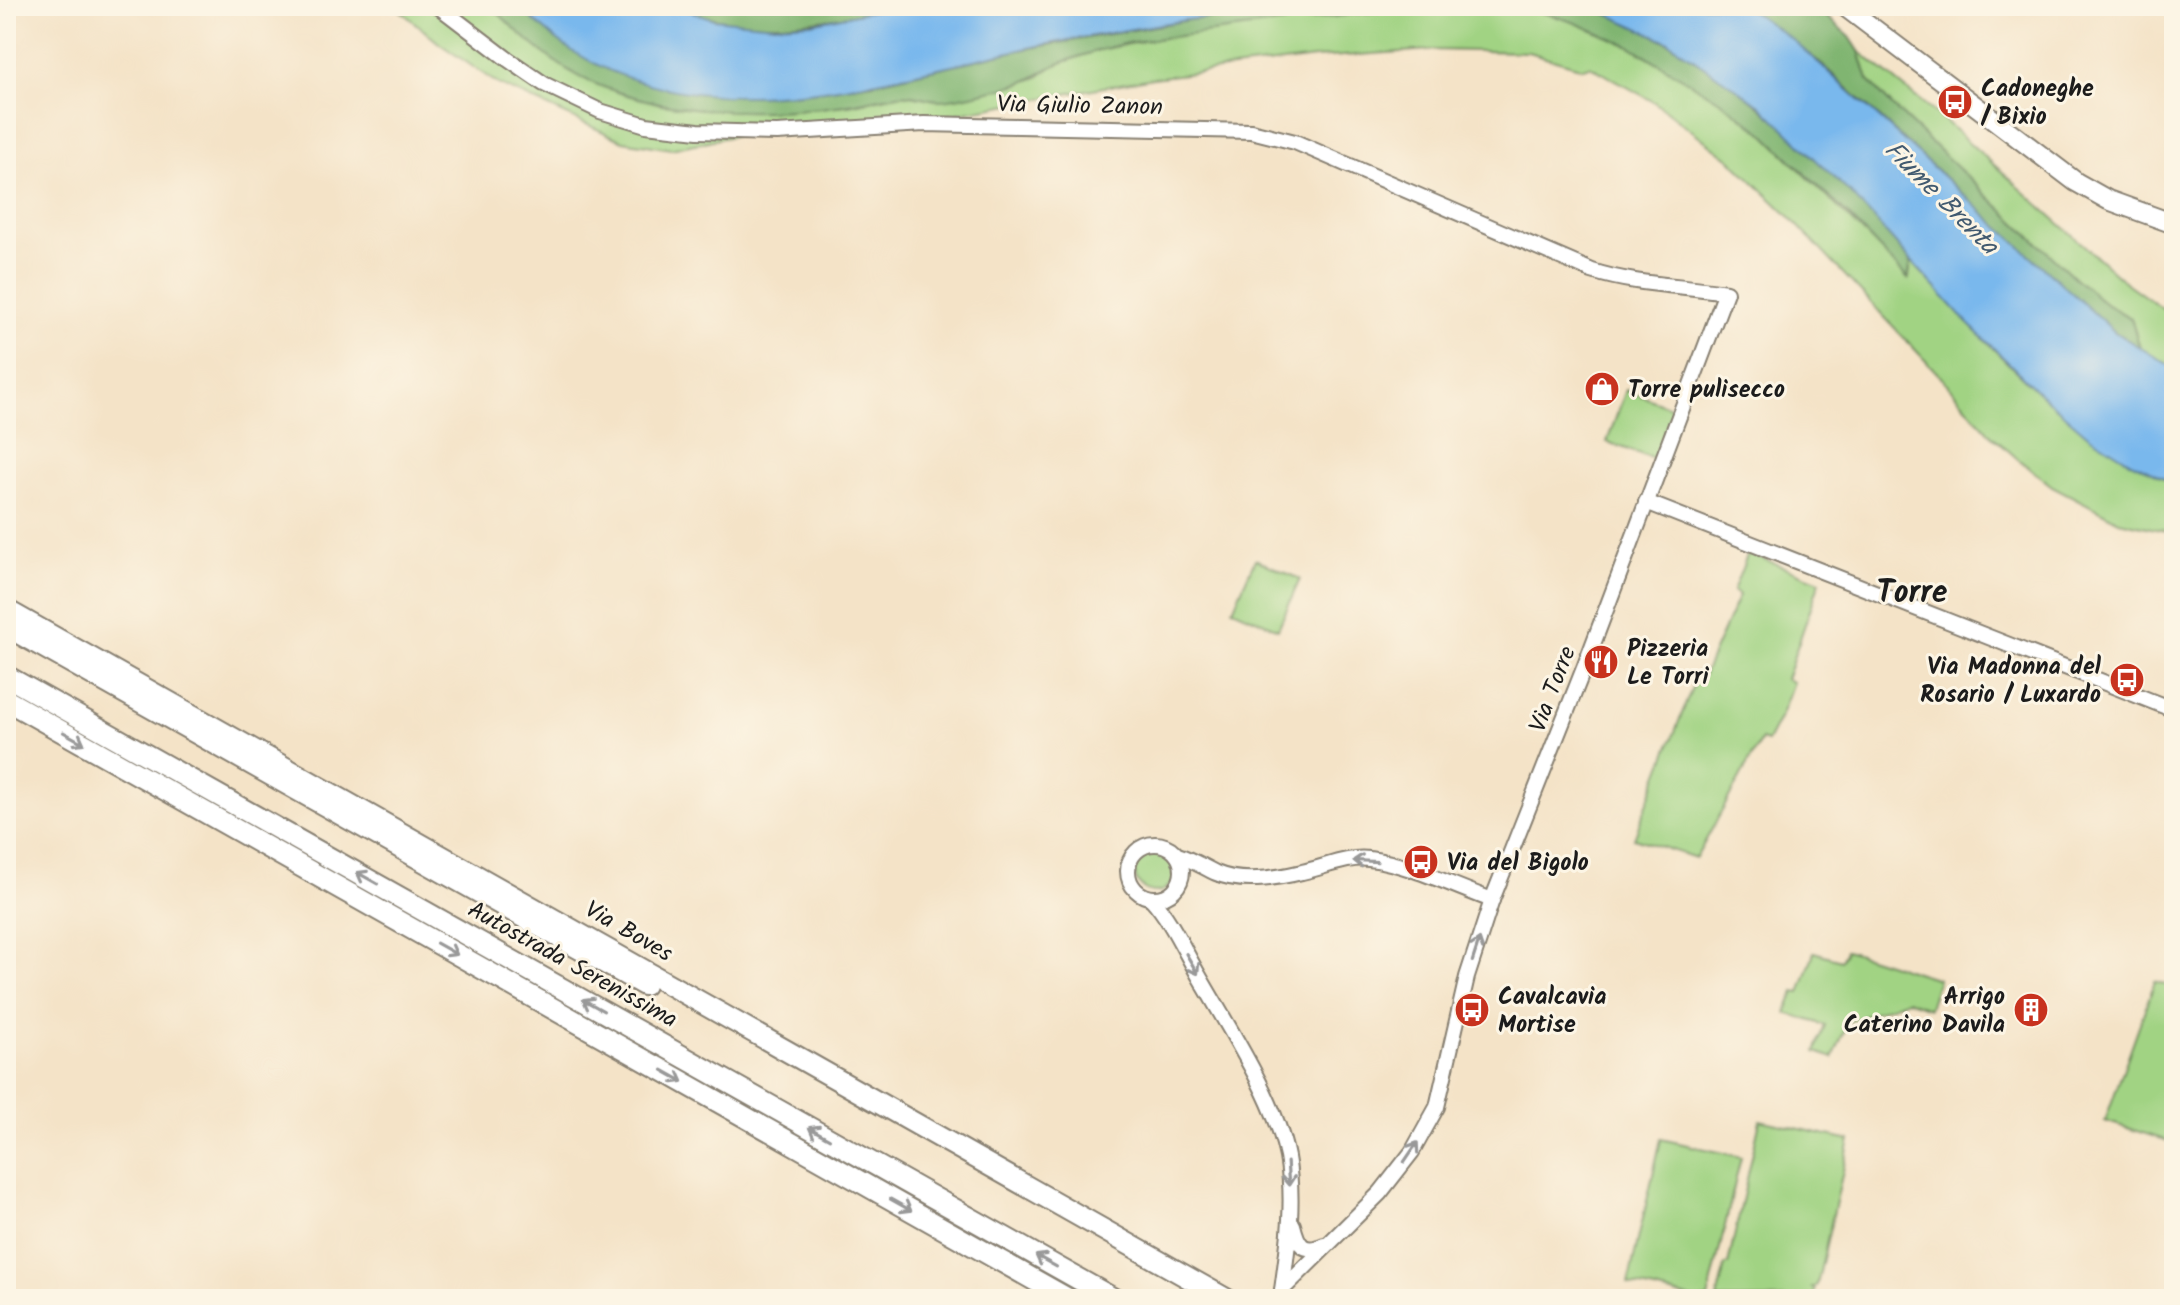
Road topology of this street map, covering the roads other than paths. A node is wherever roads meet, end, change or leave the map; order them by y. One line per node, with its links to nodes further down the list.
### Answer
1 (438, 6): 4 (street, Via Giulio Zanon)
2 (1844, 6): 3 (main road)
3 (2174, 224)
4 (1726, 292): 5 (street, Via Torre)
5 (1646, 502): 10 (street); 13 (street, Via Torre)
6 (6, 610): 20 (highway, Via Boves)
7 (6, 626): 19 (highway, Via Boves)
8 (6, 676): 18 (highway, Autostrada Serenissima, one-way to 8)
9 (6, 700): 17 (highway, Autostrada Serenissima, one-way to 17)
10 (2174, 710)
11 (1177, 855): 12 (street); 12 (street); 13 (street, one-way to 11)
12 (1151, 898): 14 (street, one-way to 14)
13 (1492, 900): 15 (street, Via Torre, one-way to 13)
14 (1291, 1217): 15 (street); 16 (street)
15 (1328, 1243): 16 (street)
16 (1281, 1295)
17 (1068, 1299)
18 (1114, 1299)
19 (1200, 1299)
20 (1226, 1299)

